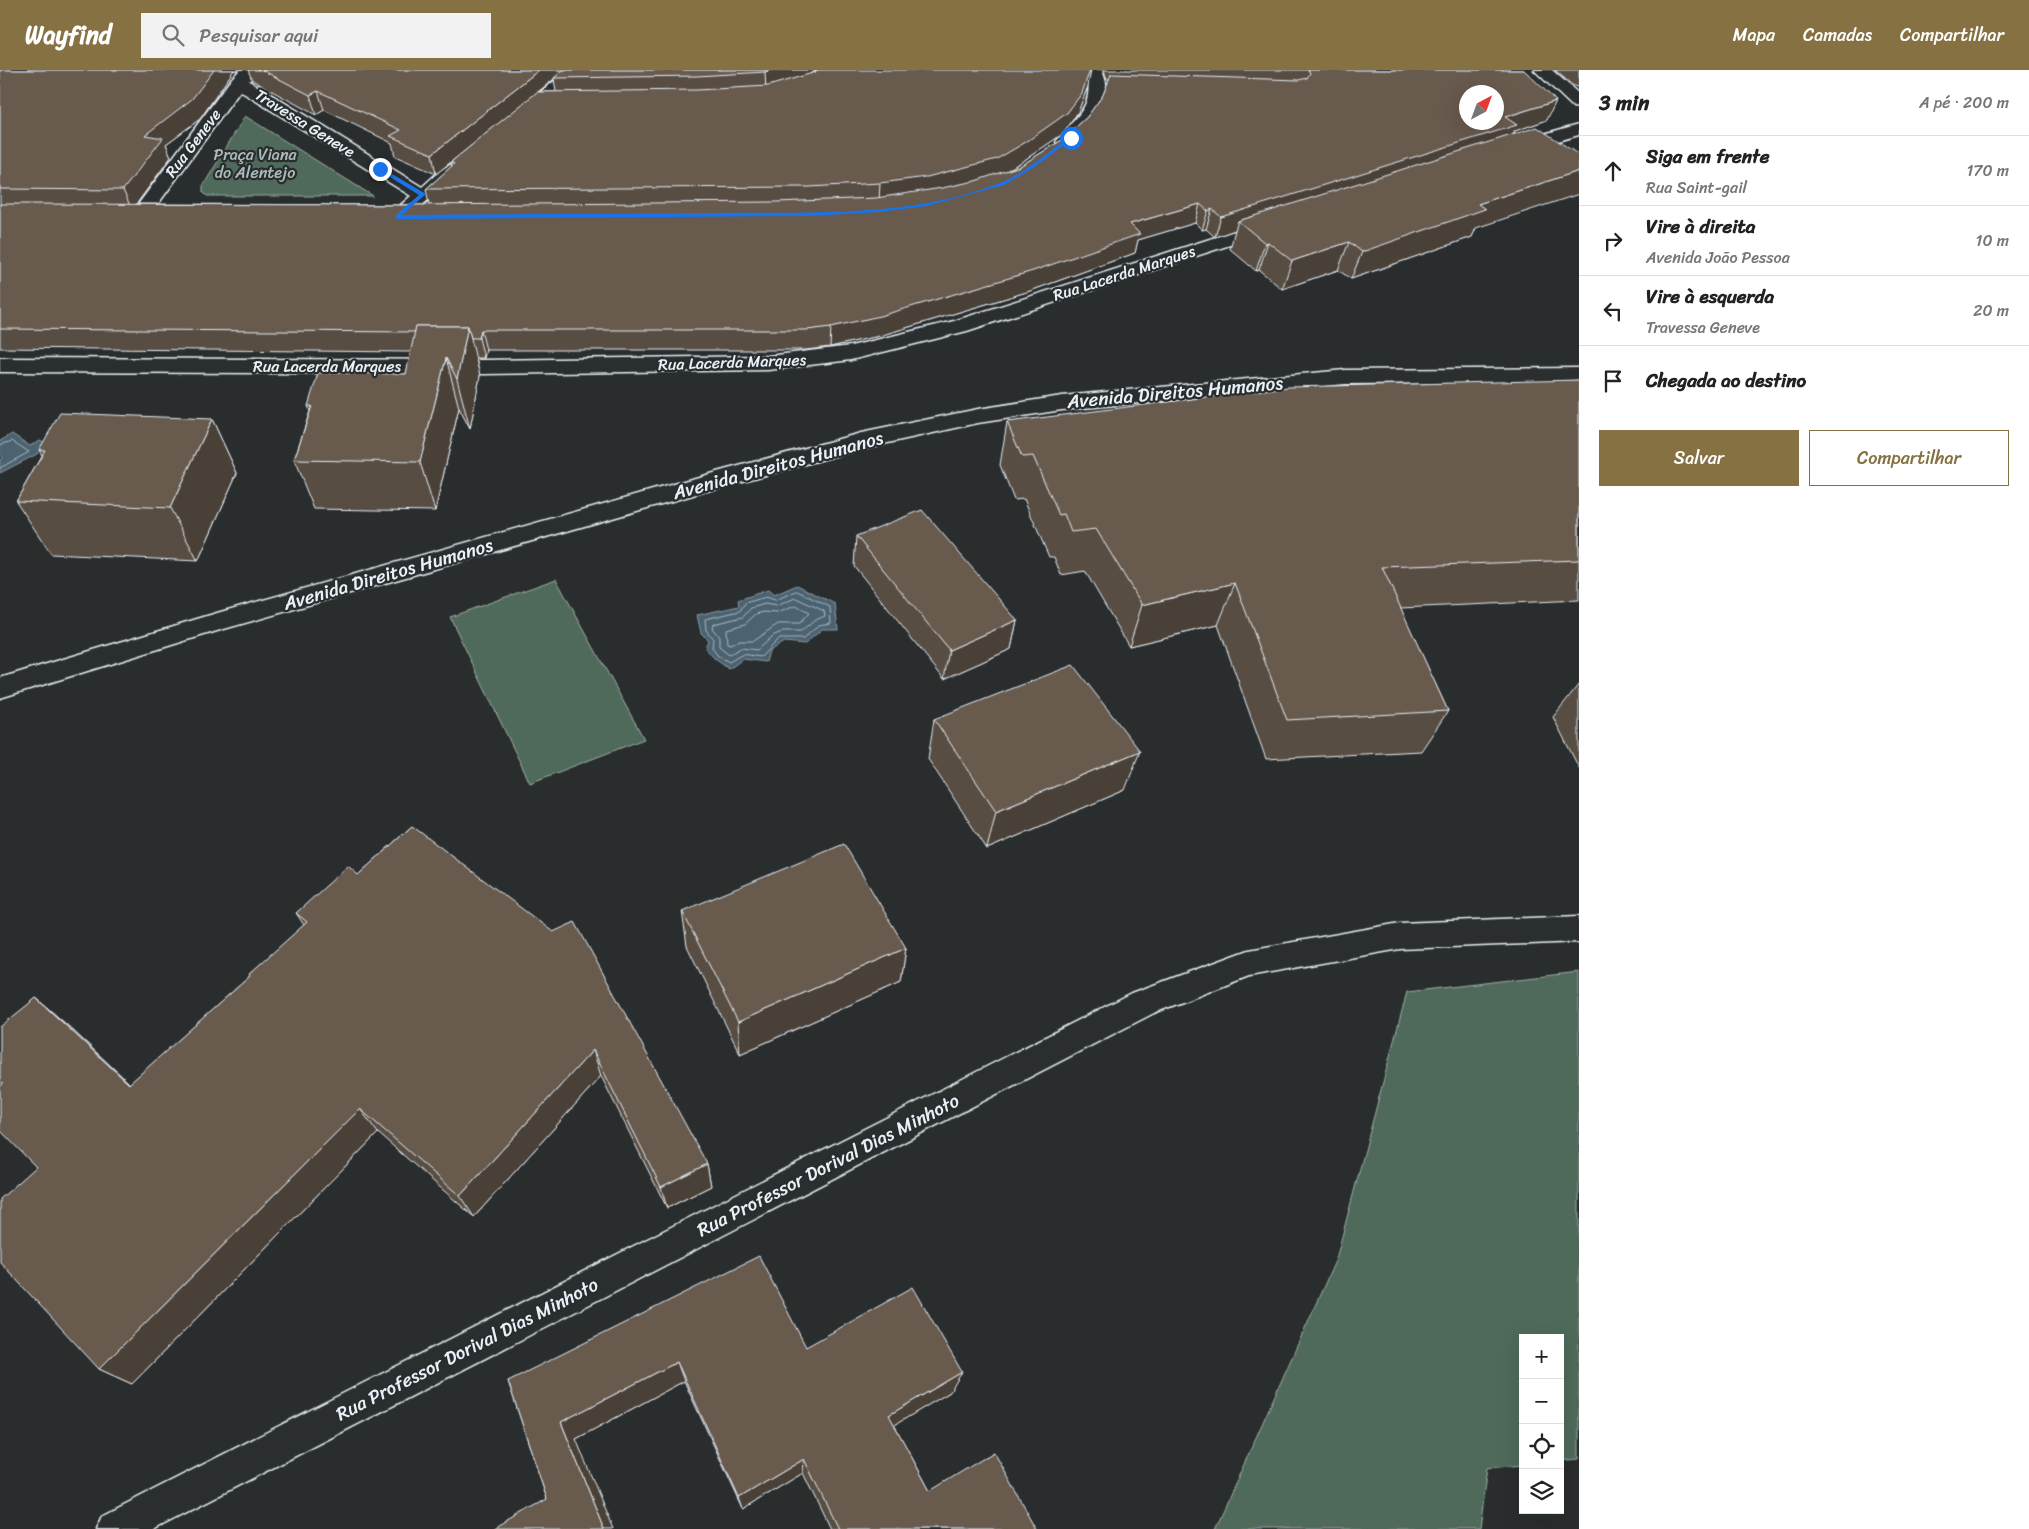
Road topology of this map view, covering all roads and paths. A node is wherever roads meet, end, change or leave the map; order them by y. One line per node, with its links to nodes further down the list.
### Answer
1 (578, 70): 8 (street)
2 (1542, 70): 6 (street)
3 (244, 76): 14 (street, Travessa Geneve); 19 (street, Rua Geneve)
4 (1096, 78): 5 (street); 12 (street)
5 (1118, 86)
6 (1579, 103)
7 (564, 104): 8 (street)
8 (536, 105): 9 (street)
9 (513, 123)
10 (1579, 129): 11 (street)
11 (1493, 155)
12 (1047, 156)
13 (468, 159): 14 (street)
14 (423, 194): 17 (street)
15 (118, 217): 19 (street)
16 (377, 217): 17 (street)
17 (397, 217): 18 (street)
18 (423, 217)
19 (138, 218): 20 (street)
20 (158, 218)
21 (1288, 220): 22 (street, Rua Lacerda Marques)
22 (0, 366)
23 (1579, 375): 24 (street, Avenida Direitos Humanos)
24 (0, 688)
25 (1579, 929): 26 (street, Rua Professor Dorival Dias Minhoto)
26 (115, 1529)

